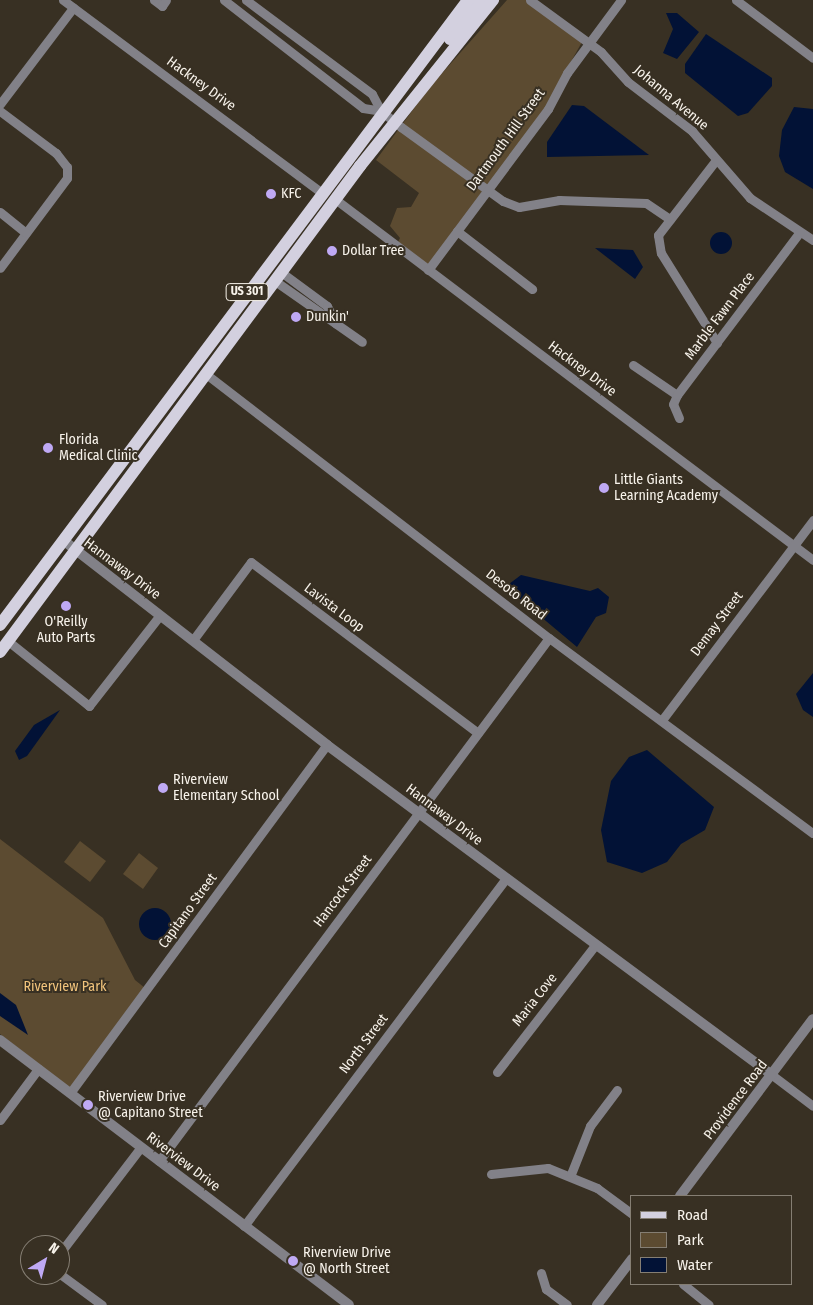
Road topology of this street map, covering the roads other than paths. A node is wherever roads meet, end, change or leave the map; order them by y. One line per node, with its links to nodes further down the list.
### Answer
1 (63, 0): 12 (street, Hackney Drive)
2 (154, 0): 3 (street)
3 (166, 0)
4 (224, 0): 18 (street)
5 (246, 0): 18 (street)
6 (468, 0): 18 (main road, US 301)
7 (481, 0): 15 (main road)
8 (493, 0): 15 (main road, US 301)
9 (530, 0): 13 (street, Johanna Avenue)
10 (621, 0): 13 (street, Dartmouth Hill Street)
11 (736, 0): 14 (street)
12 (73, 8): 16 (street); 22 (street, Hackney Drive)
13 (588, 43): 20 (street, Johanna Avenue); 21 (street, Dartmouth Hill Street)
14 (813, 58)
15 (435, 68): 19 (main road, US 301)
16 (0, 104)
17 (0, 111): 29 (street)
18 (381, 111): 19 (street); 22 (main road, US 301)
19 (394, 121): 21 (street); 23 (main road, US 301)
20 (716, 160): 26 (street); 28 (street, Johanna Avenue)
21 (488, 189): 26 (street); 27 (street, Dartmouth Hill Street)
22 (321, 192): 24 (main road, US 301)
23 (335, 199): 33 (street, Hackney Drive); 34 (main road, US 301)
24 (312, 205): 32 (main road, US 301); 34 (main road)
25 (0, 212): 29 (street)
26 (670, 219): 39 (street)
27 (457, 231): 33 (street, Dartmouth Hill Street); 36 (street)
28 (800, 232): 30 (street, Johanna Avenue); 39 (street, Marble Fawn Place)
29 (26, 233): 31 (street)
30 (813, 240)
31 (0, 268)
32 (264, 269): 35 (main road, US 301); 37 (main road)
33 (428, 270): 48 (street, Hackney Drive)
34 (278, 277): 37 (main road, US 301); 38 (street)
35 (251, 286): 41 (main road, US 301); 42 (main road)
36 (532, 288)
37 (239, 330): 42 (main road, US 301)
38 (362, 342)
39 (717, 343): 43 (street, Marble Fawn Place)
40 (633, 366): 43 (street)
41 (187, 373): 45 (main road); 47 (main road, US 301)
42 (206, 374): 45 (main road, US 301); 54 (street, Desoto Road)
43 (677, 395): 44 (street)
44 (679, 418)
45 (151, 448): 49 (main road, US 301)
46 (813, 520): 48 (street, Demay Street)
47 (62, 540): 49 (street, Hannaway Drive); 52 (main road, US 301)
48 (794, 545): 50 (street, Hackney Drive); 57 (street, Demay Street)
49 (76, 550): 51 (street, Hannaway Drive); 53 (main road, US 301)
50 (813, 560)
51 (160, 615): 53 (street); 55 (street, Hannaway Drive)
52 (2, 623): 53 (main road)
53 (4, 637): 56 (main road, US 301)
54 (549, 638): 57 (street, Desoto Road); 58 (street, Hancock Street)
55 (193, 640): 58 (street, Lavista Loop); 59 (street, Hannaway Drive)
56 (0, 652)
57 (662, 720): 61 (street, Desoto Road)
58 (478, 733): 60 (street, Hancock Street)
59 (327, 745): 60 (street, Hannaway Drive); 70 (street, Capitano Street)
60 (418, 813): 62 (street, Hannaway Drive); 74 (street, Hancock Street)
61 (813, 833)
62 (506, 878): 63 (street, Hannaway Drive); 79 (street, North Street)
63 (595, 945): 67 (street, Maria Cove); 68 (street, Hannaway Drive)
64 (813, 1019): 68 (street, Providence Road)
65 (0, 1040): 66 (street, Riverview Drive)
66 (38, 1069): 70 (street, Riverview Drive); 72 (street)
67 (497, 1072)
68 (772, 1075): 71 (street, Hannaway Drive); 77 (street, Providence Road)
69 (617, 1090): 76 (street)
70 (70, 1093): 73 (street, Riverview Drive)
71 (813, 1106)
72 (0, 1120)
73 (140, 1147): 74 (street, Riverview Drive); 80 (street)
74 (159, 1161): 79 (street, Riverview Drive)
75 (491, 1174): 76 (street)
76 (571, 1174): 78 (street)
77 (681, 1195)
78 (630, 1213)
79 (244, 1226): 86 (street, Riverview Drive)
80 (70, 1240)
81 (630, 1262): 88 (street)
82 (541, 1273): 87 (street)
83 (70, 1281): 85 (street)
84 (684, 1285): 89 (street)
85 (102, 1305)
86 (349, 1305)
87 (567, 1305)
88 (596, 1305)
89 (709, 1305)

